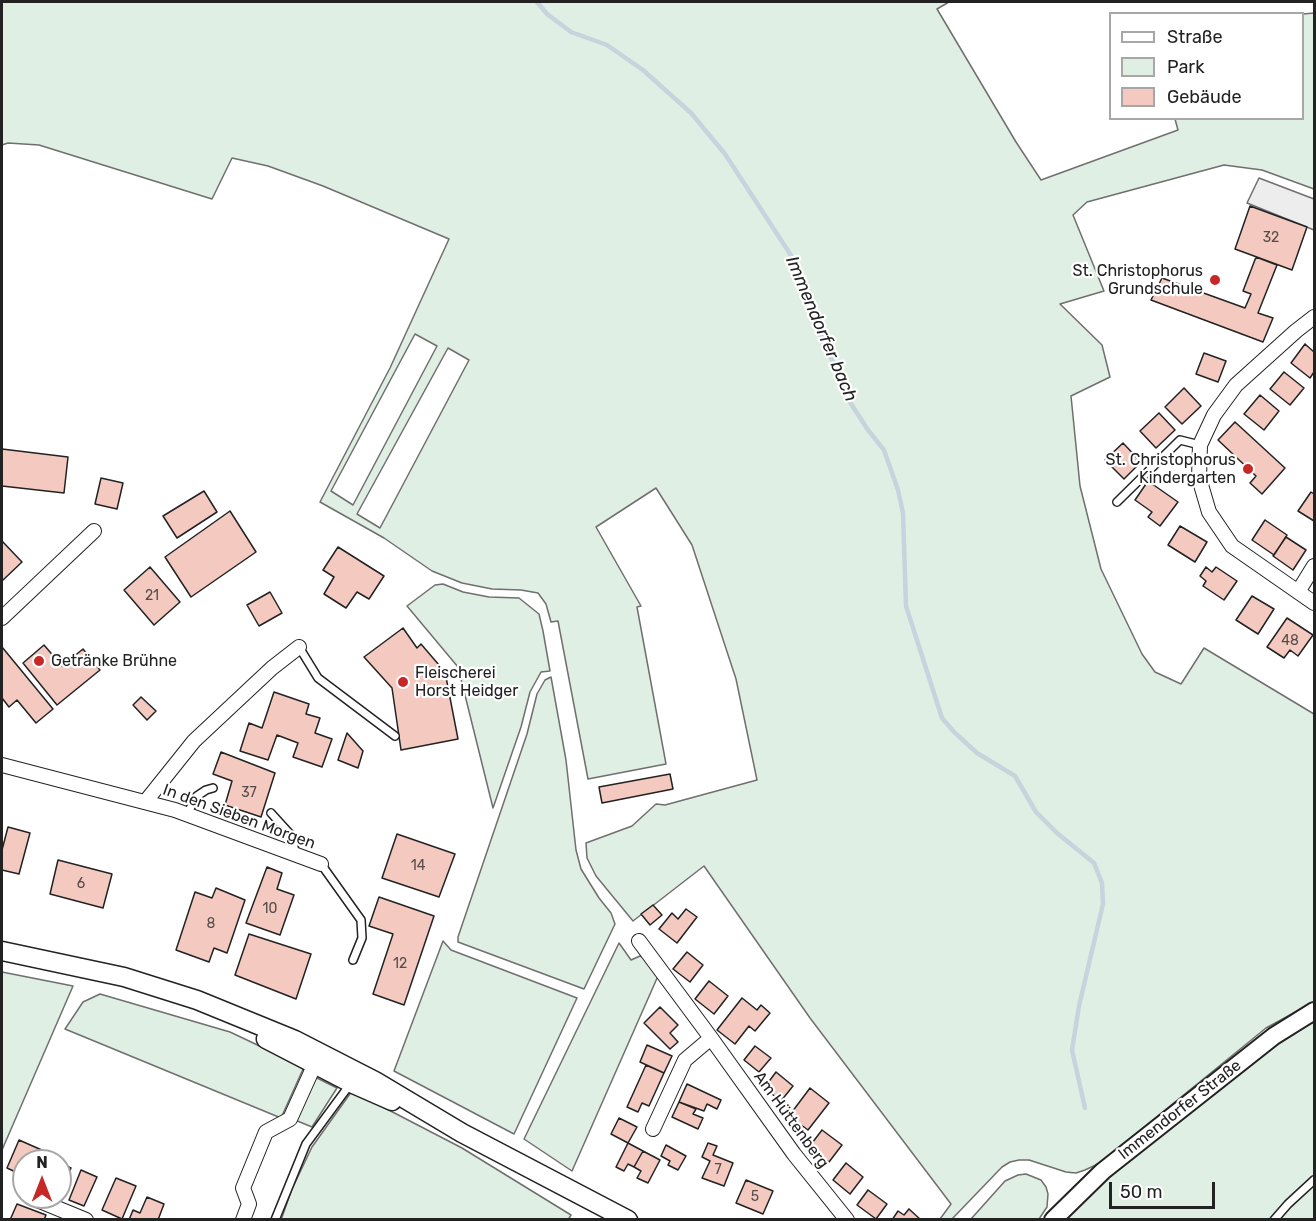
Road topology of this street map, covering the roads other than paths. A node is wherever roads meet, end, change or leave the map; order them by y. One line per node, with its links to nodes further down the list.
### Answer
1 (1314, 317): 2 (street)
2 (1200, 445): 3 (lane); 6 (street)
3 (1117, 502)
4 (94, 531): 8 (street)
5 (1314, 566): 6 (street)
6 (1298, 592): 7 (street)
7 (1314, 603)
8 (2, 618)
9 (299, 647): 10 (lane); 13 (street, In den Sieben Morgen)
10 (395, 736)
11 (2, 765): 13 (street, In den Sieben Morgen)
12 (213, 788): 15 (lane)
13 (146, 801): 15 (street, In den Sieben Morgen)
14 (271, 813): 16 (lane)
15 (187, 814): 16 (street, In den Sieben Morgen)
16 (296, 855): 17 (street, In den Sieben Morgen)
17 (321, 864): 20 (lane)
18 (639, 941): 23 (street, Am Hüttenberg)
19 (2, 951): 24 (main road)
20 (353, 960)
21 (2, 961): 24 (main road)
22 (1314, 1011): 35 (street, Immendorfer Straße)
23 (711, 1038): 26 (street); 34 (street, Am Hüttenberg)
24 (317, 1058): 25 (main road); 27 (main road); 31 (street)
25 (351, 1083): 27 (main road); 32 (lane)
26 (653, 1129)
27 (462, 1133): 33 (main road)
28 (1314, 1180): 36 (lane)
29 (61, 1215): 30 (street)
30 (86, 1220)
31 (243, 1220)
32 (275, 1220)
33 (628, 1220)
34 (847, 1220)
35 (1053, 1220)
36 (1274, 1220)

